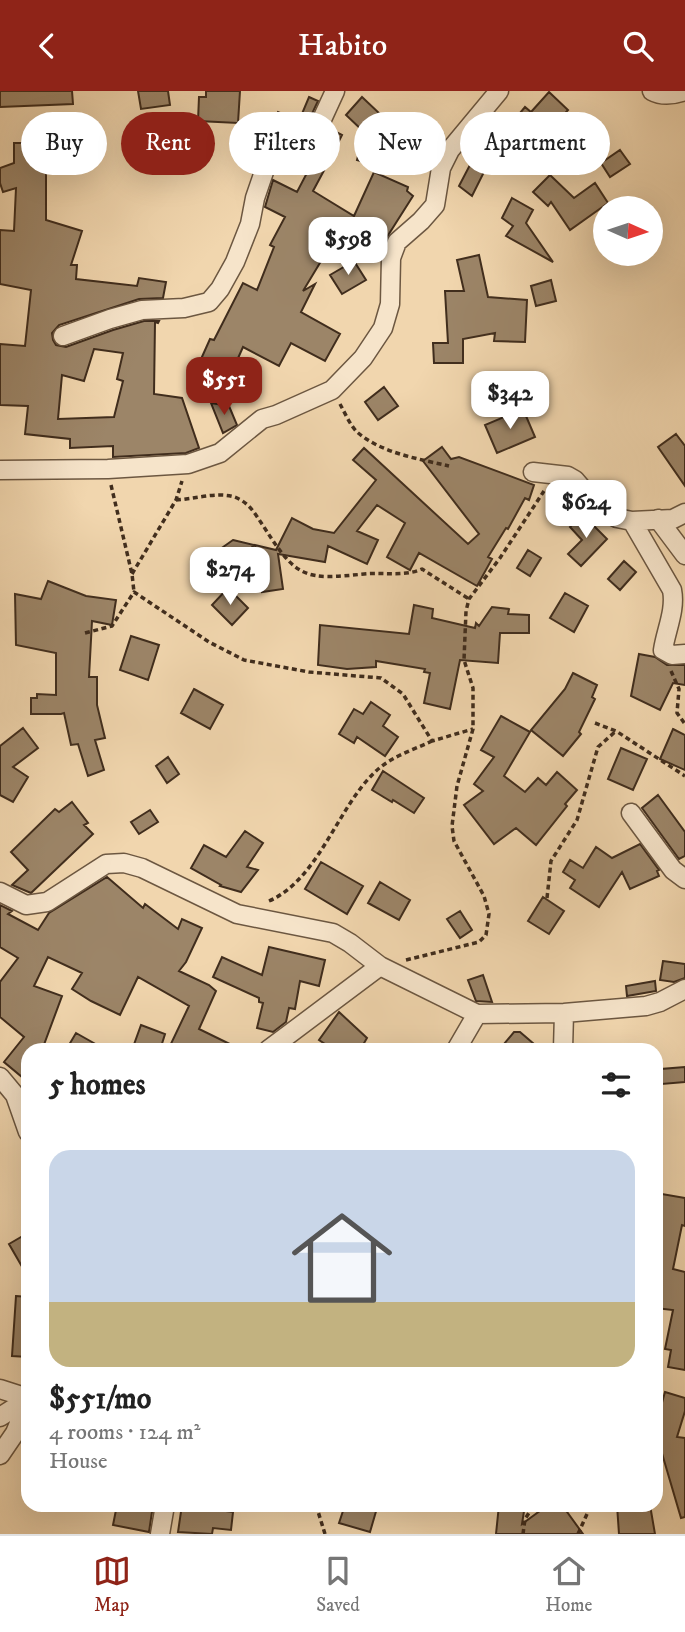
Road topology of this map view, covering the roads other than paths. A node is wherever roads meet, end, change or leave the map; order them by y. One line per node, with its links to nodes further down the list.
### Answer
1 (335, 91): 5 (street)
2 (499, 91): 6 (street)
3 (652, 91): 4 (street)
4 (685, 92)
5 (63, 336)
6 (0, 470)
7 (533, 472): 10 (street)
8 (685, 513): 9 (street)
9 (658, 519): 10 (street); 11 (street)
10 (632, 521): 12 (street)
11 (685, 555)
12 (685, 654)
13 (631, 813): 14 (street)
14 (685, 879)
15 (0, 892): 16 (street)
16 (380, 966): 19 (street); 20 (street)
17 (685, 989): 18 (street)
18 (564, 1013): 19 (street); 22 (street)
19 (477, 1014): 21 (street)
20 (277, 1043)
21 (460, 1043)
22 (563, 1043)
23 (0, 1077): 24 (street)
24 (21, 1112)
25 (0, 1389): 26 (street)
26 (21, 1397)
27 (21, 1404): 28 (street)
28 (0, 1417)
29 (21, 1418): 30 (street)
30 (0, 1455)
31 (164, 1512): 32 (street)
32 (160, 1534)

